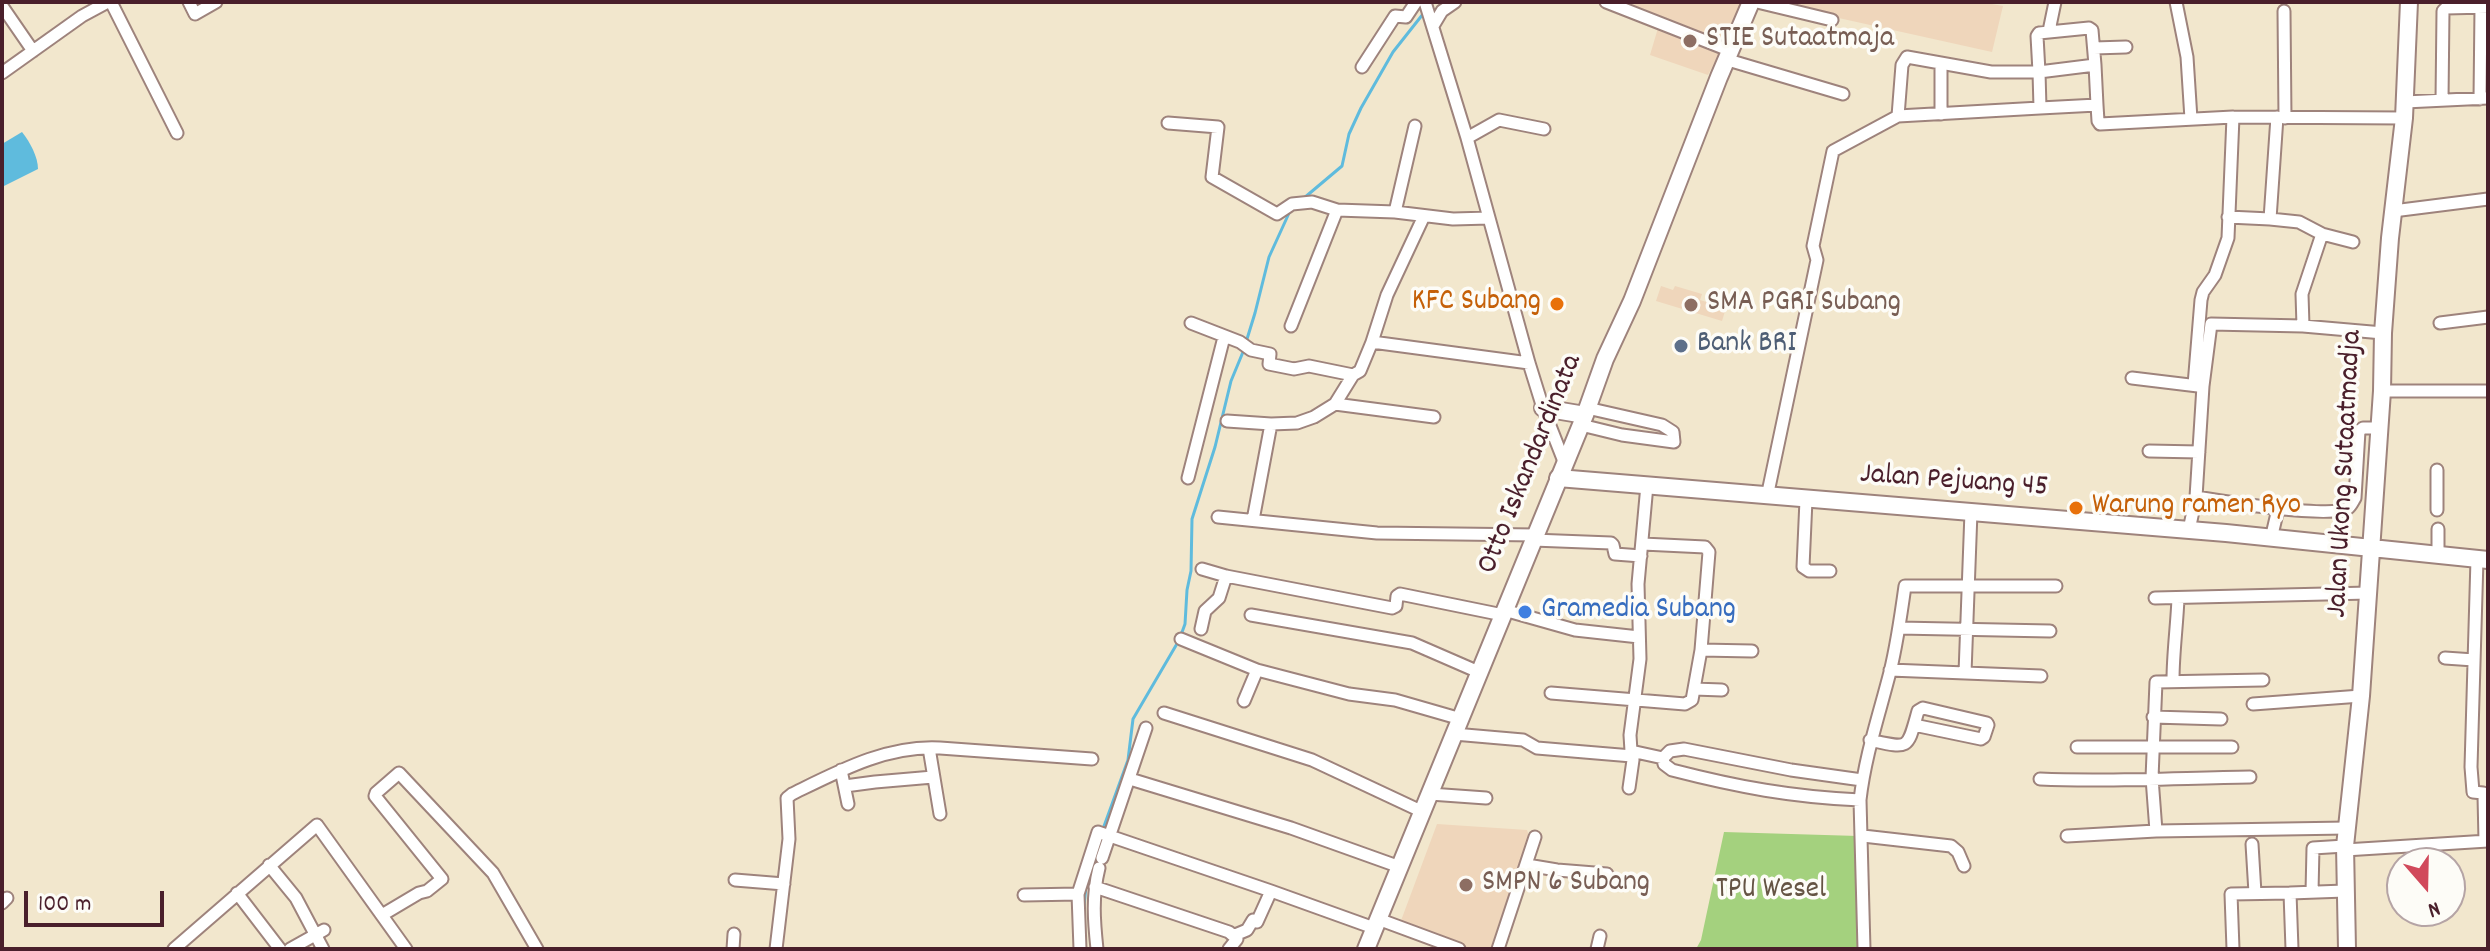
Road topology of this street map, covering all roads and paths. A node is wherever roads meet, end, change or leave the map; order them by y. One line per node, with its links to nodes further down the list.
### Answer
1 (189, 2): 2 (street)
2 (216, 2)
3 (1416, 2): 25 (street)
4 (1425, 2): 17 (street)
5 (1455, 2): 17 (street)
6 (1606, 2): 22 (street)
7 (1751, 2): 22 (main road, Otto Iskandardinata)
8 (1757, 2): 16 (street)
9 (2055, 2): 18 (street)
10 (2176, 2): 38 (street)
11 (2409, 2): 33 (main road, Jalan Ukong Sutaatmadja)
12 (105, 3): 21 (street); 42 (street)
13 (2, 6): 21 (street)
14 (2484, 7): 29 (street); 30 (street)
15 (2284, 11): 37 (street)
16 (1832, 20)
17 (1431, 22): 43 (street)
18 (2049, 31): 20 (street); 26 (street)
19 (2126, 47): 20 (street)
20 (2094, 48): 24 (street)
21 (33, 51): 27 (street)
22 (1730, 56): 28 (street); 70 (main road, Otto Iskandardinata)
23 (1941, 63): 26 (street); 34 (street); 35 (street)
24 (2095, 65): 26 (street); 31 (street)
25 (1362, 67)
26 (2039, 72): 32 (street)
27 (2, 73)
28 (1843, 94)
29 (2484, 98): 30 (street)
30 (2442, 100): 33 (street)
31 (2097, 105): 32 (street); 38 (street)
32 (2040, 108): 34 (street)
33 (2404, 110): 37 (street); 46 (main road, Jalan Ukong Sutaatmadja)
34 (1941, 114): 35 (street)
35 (1898, 116): 81 (street)
36 (2233, 117): 37 (street); 38 (street); 49 (street)
37 (2281, 118): 51 (street)
38 (2191, 119)
39 (1168, 123): 45 (street)
40 (1415, 126): 47 (street)
41 (1544, 129): 43 (street)
42 (177, 133)
43 (1467, 138): 50 (street)
44 (2488, 199): 46 (street)
45 (1337, 210): 47 (street); 57 (street)
46 (2393, 211): 59 (main road, Jalan Ukong Sutaatmadja)
47 (1395, 212): 48 (street)
48 (1424, 216): 50 (street); 61 (street)
49 (2228, 217): 51 (street); 65 (street)
50 (1489, 218): 62 (street)
51 (2270, 219): 52 (street)
52 (2322, 234): 53 (street); 58 (street)
53 (2353, 242)
54 (2488, 317): 56 (street)
55 (1191, 323): 60 (street)
56 (2440, 323)
57 (1291, 326)
58 (2303, 326): 59 (street); 65 (street)
59 (2383, 333): 66 (main road, Jalan Ukong Sutaatmadja)
60 (1224, 337): 63 (street); 79 (street)
61 (1372, 342): 62 (street); 63 (street)
62 (1529, 363): 69 (street)
63 (1353, 375): 68 (street)
64 (2132, 378): 65 (street)
65 (2198, 386): 76 (street)
66 (2382, 391): 67 (street); 74 (main road, Jalan Ukong Sutaatmadja)
67 (2488, 391)
68 (1335, 404): 71 (street); 73 (street)
69 (1543, 408): 70 (main road); 78 (street)
70 (1584, 416): 70 (street); 78 (main road, Otto Iskandardinata)
71 (1434, 417)
72 (1227, 421): 73 (street)
73 (1271, 424): 88 (street)
74 (2379, 428): 84 (street); 93 (main road, Jalan Ukong Sutaatmadja)
75 (2149, 451): 76 (street)
76 (2199, 452): 82 (street)
77 (2437, 470): 85 (street)
78 (1561, 471): 80 (main road, Jalan Pejuang 45); 91 (main road, Otto Iskandardinata)
79 (1188, 478)
80 (1647, 485): 81 (main road, Jalan Pejuang 45); 94 (street)
81 (1767, 497): 83 (main road, Jalan Pejuang 45)
82 (2196, 497): 84 (street); 90 (street)
83 (1806, 500): 86 (main road, Jalan Pejuang 45); 98 (street)
84 (2278, 509): 92 (street)
85 (2437, 510)
86 (1971, 512): 90 (main road, Jalan Pejuang 45); 100 (street)
87 (1218, 517): 88 (street)
88 (1253, 520): 91 (street)
89 (2438, 529): 95 (street)
90 (2189, 530): 92 (main road, Jalan Pejuang 45)
91 (1535, 538): 94 (street); 105 (main road, Otto Iskandardinata)
92 (2271, 539): 93 (main road, Jalan Pejuang 45)
93 (2371, 549): 95 (main road, Jalan Pejuang 45); 102 (main road, Jalan Ukong Sutaatmadja)
94 (1642, 550): 111 (street); 113 (street)
95 (2438, 556): 96 (main road, Jalan Pejuang 45)
96 (2482, 560): 116 (street)
97 (1202, 569): 99 (street)
98 (1830, 571)
99 (1226, 576): 105 (street); 108 (street)
100 (1969, 586): 101 (street); 107 (street); 109 (street)
101 (2056, 586)
102 (2369, 593): 104 (street); 127 (main road, Jalan Ukong Sutaatmadja)
103 (2155, 598): 104 (street)
104 (2178, 598): 122 (street)
105 (1504, 612): 111 (street); 119 (main road, Otto Iskandardinata)
106 (1251, 615): 119 (street)
107 (1899, 628): 109 (street); 118 (street)
108 (1201, 629)
109 (1966, 630): 110 (street); 120 (street)
110 (2050, 631)
111 (1639, 637): 128 (street)
112 (1181, 639): 117 (street)
113 (1701, 650): 114 (street); 124 (street)
114 (1752, 651)
115 (2445, 658): 116 (street)
116 (2474, 660): 166 (street)
117 (1257, 670): 129 (street); 135 (street)
118 (1890, 670): 120 (street); 137 (street)
119 (1481, 673): 135 (main road, Otto Iskandardinata)
120 (1965, 673): 121 (street)
121 (2041, 676)
122 (2173, 680): 123 (street); 132 (street)
123 (2263, 680)
124 (1694, 689): 125 (street); 128 (street)
125 (1722, 690)
126 (1551, 693): 128 (street)
127 (2361, 696): 130 (street); 160 (main road, Jalan Ukong Sutaatmadja)
128 (1634, 699): 142 (street)
129 (1244, 701)
130 (2253, 704)
131 (1164, 713): 158 (street)
132 (2153, 717): 133 (street); 138 (street)
133 (2221, 719)
134 (1914, 725): 134 (street); 137 (street)
135 (1457, 727): 142 (street); 154 (main road, Otto Iskandardinata)
136 (1146, 728): 149 (street)
137 (1870, 740): 151 (street)
138 (2153, 746): 139 (street); 140 (street); 148 (street)
139 (2077, 747)
140 (2232, 747)
141 (929, 748): 144 (street); 145 (street); 146 (street)
142 (1632, 753): 143 (street); 153 (street)
143 (1663, 758): 151 (street); 156 (street)
144 (1092, 759)
145 (841, 770): 152 (street); 175 (street)
146 (933, 777): 152 (street); 159 (street)
147 (2250, 777): 148 (street)
148 (2152, 778): 150 (street); 161 (street)
149 (1130, 779): 162 (street); 172 (street)
150 (2040, 779)
151 (1862, 780): 156 (street)
152 (845, 786): 157 (street)
153 (1629, 788)
154 (1430, 794): 155 (street); 158 (main road, Otto Iskandardinata)
155 (1486, 798)
156 (1860, 800): 163 (street)
157 (848, 804)
158 (1423, 812): 172 (main road, Otto Iskandardinata)
159 (940, 814)
160 (2347, 828): 161 (street); 168 (main road, Jalan Ukong Sutaatmadja)
161 (2156, 831): 164 (street)
162 (1104, 835): 176 (street); 176 (street); 177 (street)
163 (1863, 836): 171 (street); 205 (street)
164 (2067, 836)
165 (1535, 837): 170 (street)
166 (2486, 841): 168 (street)
167 (2252, 844): 181 (street)
168 (2345, 848): 178 (main road, Jalan Ukong Sutaatmadja); 179 (street)
169 (269, 865): 180 (street); 184 (street); 186 (street)
170 (1527, 865): 173 (street); 203 (street)
171 (1964, 866)
172 (1400, 867): 185 (main road, Otto Iskandardinata)
173 (1607, 874)
174 (735, 880): 175 (street)
175 (784, 884): 197 (street)
176 (1088, 886): 183 (street); 188 (street); 198 (street); 199 (street)
177 (1271, 891): 185 (street); 188 (street)
178 (2345, 891): 179 (street); 208 (main road, Jalan Ukong Sutaatmadja)
179 (2312, 892): 182 (street)
180 (237, 893): 190 (street); 191 (street)
181 (2255, 893): 182 (street); 206 (street)
182 (2290, 893): 207 (street)
183 (1024, 895)
184 (382, 915): 194 (street); 195 (street)
185 (1376, 924): 201 (main road, Otto Iskandardinata); 202 (street)
186 (320, 932): 192 (street); 193 (street)
187 (734, 934): 196 (street)
188 (1235, 935): 200 (street)
189 (1600, 936): 204 (street)
190 (174, 949)
191 (280, 949)
192 (290, 949)
193 (323, 949)
194 (406, 949)
195 (537, 949)
196 (733, 949)
197 (776, 949)
198 (1080, 949)
199 (1097, 949)
200 (1229, 949)
201 (1366, 949)
202 (1459, 949)
203 (1498, 949)
204 (1597, 949)
205 (1864, 949)
206 (2233, 949)
207 (2292, 949)
208 (2347, 949)

